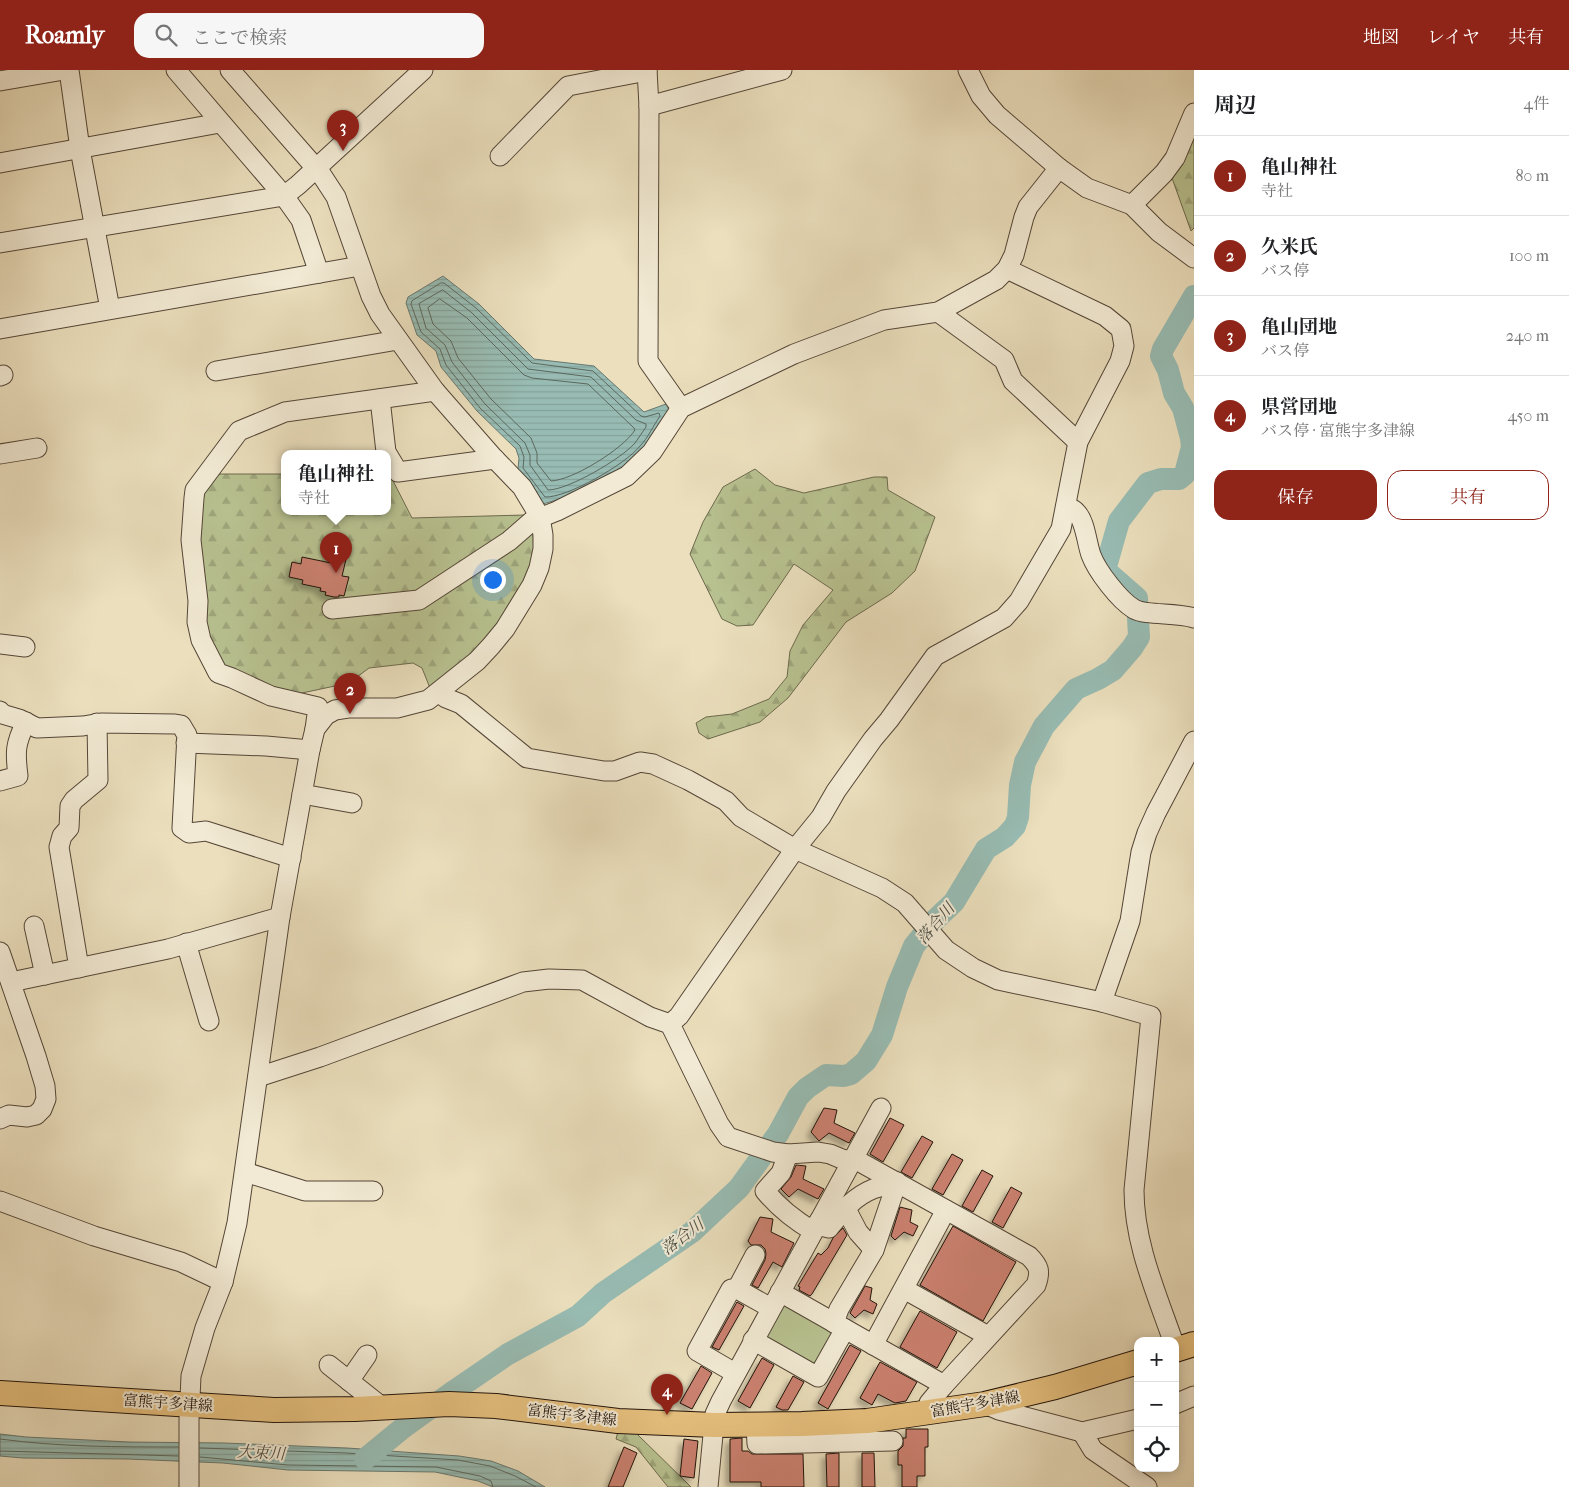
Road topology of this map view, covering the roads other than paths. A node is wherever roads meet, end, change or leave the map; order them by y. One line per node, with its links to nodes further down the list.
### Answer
1 (2, 70): 10 (street)
2 (64, 70): 12 (street)
3 (70, 70): 16 (street)
4 (176, 70): 15 (street)
5 (230, 70): 19 (street)
6 (782, 70): 13 (street)
7 (968, 70): 20 (street)
8 (647, 71): 11 (street); 13 (street)
9 (416, 73): 19 (street)
10 (0, 76)
11 (587, 76): 17 (street)
12 (0, 81)
13 (649, 106): 36 (street)
14 (1194, 113): 22 (street)
15 (220, 123): 16 (street); 21 (street)
16 (80, 148): 18 (street); 23 (street)
17 (500, 156)
18 (0, 163)
19 (316, 168): 21 (street); 26 (street)
20 (1059, 168): 22 (street); 27 (street)
21 (284, 196): 23 (street); 28 (street)
22 (1132, 205): 25 (street)
23 (95, 227): 24 (street); 29 (street)
24 (0, 243)
25 (1194, 258)
26 (360, 266): 28 (street); 32 (street)
27 (1007, 269): 30 (street); 37 (street)
28 (319, 273): 29 (street)
29 (110, 309): 31 (street)
30 (938, 312): 36 (street); 37 (street)
31 (0, 329)
32 (398, 340): 33 (street); 34 (street)
33 (216, 371)
34 (435, 391): 35 (street); 41 (street)
35 (380, 399): 39 (street); 53 (street)
36 (681, 408): 44 (street)
37 (1078, 442): 43 (street)
38 (37, 448): 40 (street)
39 (386, 450)
40 (0, 454)
41 (495, 460): 42 (street); 44 (street)
42 (391, 464)
43 (1066, 506): 46 (street); 60 (street)
44 (540, 517): 45 (street); 49 (street)
45 (332, 609)
46 (1194, 618)
47 (0, 644): 48 (street)
48 (25, 647)
49 (439, 693): 53 (street); 60 (street)
50 (0, 711): 51 (street)
51 (26, 722): 52 (street); 57 (street)
52 (97, 723): 55 (street); 66 (street)
53 (315, 729): 56 (street)
54 (1194, 741): 69 (street)
55 (186, 743): 56 (street); 61 (street)
56 (310, 750): 58 (street)
57 (0, 781)
58 (302, 794): 59 (street); 61 (street)
59 (352, 803)
60 (796, 849): 69 (street); 71 (street)
61 (290, 858): 62 (street)
62 (280, 916): 64 (street); 72 (street)
63 (34, 926): 67 (street)
64 (186, 943): 66 (street); 70 (street)
65 (0, 952): 68 (street)
66 (79, 968): 67 (street)
67 (45, 975): 68 (street)
68 (11, 982): 74 (street)
69 (1102, 1002): 92 (street)
70 (209, 1022)
71 (670, 1024): 72 (street); 75 (street)
72 (258, 1077): 77 (street)
73 (880, 1108): 76 (street)
74 (0, 1119)
75 (774, 1151): 76 (street); 83 (street)
76 (852, 1160): 78 (street); 83 (street)
77 (245, 1172): 79 (street); 86 (street)
78 (897, 1182): 81 (street); 82 (street); 84 (street)
79 (373, 1191)
80 (0, 1201): 86 (street)
81 (845, 1208): 83 (street); 84 (street)
82 (946, 1210): 87 (street); 91 (street)
83 (816, 1226): 89 (street)
84 (874, 1250): 90 (street)
85 (756, 1255): 89 (street)
86 (223, 1282): 106 (street)
87 (904, 1288): 91 (street); 94 (street)
88 (730, 1290): 98 (street)
89 (775, 1300): 90 (street); 93 (street)
90 (840, 1326): 93 (street); 94 (street)
91 (988, 1336): 100 (street)
92 (1176, 1337)
93 (753, 1340): 98 (street)
94 (873, 1345): 100 (street)
95 (367, 1355): 99 (street)
96 (1134, 1363): 104 (main road, 富熊宇多津線)
97 (329, 1364): 99 (street)
98 (735, 1373): 109 (street)
99 (349, 1381): 105 (street)
100 (944, 1385): 107 (street)
101 (0, 1393): 106 (main road, 富熊宇多津線)
102 (1194, 1396): 103 (street)
103 (1179, 1402)
104 (985, 1404): 107 (main road, 富熊宇多津線); 111 (street)
105 (382, 1407): 106 (main road, 富熊宇多津線); 109 (main road, 富熊宇多津線)
106 (189, 1412): 113 (street)
107 (928, 1413): 110 (main road, 富熊宇多津線)
108 (1134, 1420): 111 (street)
109 (714, 1425): 110 (main road, 富熊宇多津線); 114 (street)
110 (856, 1431): 112 (street)
111 (1082, 1432): 115 (street)
112 (893, 1441)
113 (189, 1487)
114 (708, 1487)
115 (1147, 1487)

